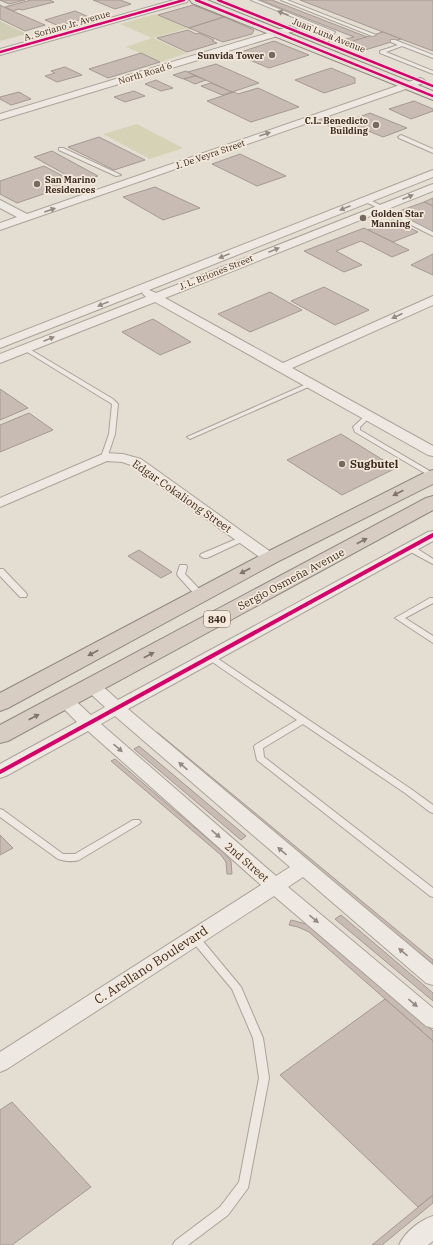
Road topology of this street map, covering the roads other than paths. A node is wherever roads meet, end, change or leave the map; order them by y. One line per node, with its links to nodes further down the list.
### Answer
1 (165, 0): 13 (street, A. Soriano Jr. Avenue)
2 (184, 0): 14 (street, A. Soriano Jr. Avenue)
3 (196, 0): 8 (main road, Juan Luna Avenue)
4 (218, 0): 7 (main road, Juan Luna Avenue)
5 (253, 0): 11 (lane, one-way to 5)
6 (283, 0): 9 (lane)
7 (291, 29): 8 (street, North Road 6); 11 (main road, Juan Luna Avenue)
8 (277, 33): 17 (main road, Juan Luna Avenue); 23 (street, North Road 6)
9 (374, 34)
10 (393, 41): 12 (lane)
11 (325, 42): 18 (main road, Juan Luna Avenue)
12 (402, 45): 15 (lane); 16 (lane)
13 (0, 46)
14 (0, 52)
15 (433, 57)
16 (433, 73)
17 (392, 79): 18 (main road, Juan Luna Avenue); 19 (street)
18 (406, 80): 20 (main road, Juan Luna Avenue); 21 (main road, Juan Luna Avenue); 26 (street, J. De Veyra Street, one-way to 18)
19 (377, 85)
20 (433, 86)
21 (433, 96)
22 (317, 106): 24 (street, J. De Veyra Street)
23 (0, 117)
24 (234, 135): 26 (street); 30 (street, J. De Veyra Street)
25 (401, 137): 28 (lane)
26 (248, 140): 39 (street, J. De Veyra Street, one-way to 26)
27 (61, 149): 30 (lane)
28 (433, 151)
29 (433, 173): 33 (street, J. L. Briones Street)
30 (118, 175): 32 (street, J. De Veyra Street)
31 (433, 187): 36 (street, J. L. Briones Street, one-way to 31)
32 (78, 189)
33 (366, 200): 36 (lane); 42 (street, J. L. Briones Street, one-way to 42)
34 (0, 203): 37 (street)
35 (28, 206): 37 (street)
36 (380, 208): 41 (lane); 43 (street, J. L. Briones Street, one-way to 36)
37 (13, 211): 38 (street); 39 (street)
38 (0, 216)
39 (26, 218): 40 (street, J. De Veyra Street)
40 (0, 227)
41 (433, 234)
42 (141, 289): 43 (street); 46 (street, J. L. Briones Street, one-way to 46)
43 (155, 297): 47 (street, J. L. Briones Street, one-way to 43); 49 (street)
44 (433, 300): 49 (street, one-way to 49)
45 (433, 312): 49 (street)
46 (0, 344)
47 (26, 348): 48 (street, J. L. Briones Street); 54 (lane)
48 (0, 359)
49 (287, 371): 50 (street)
50 (311, 384): 51 (street); 52 (lane)
51 (368, 416): 53 (street); 55 (lane)
52 (190, 437)
53 (433, 452)
54 (104, 457): 57 (street, Edgar Cokaliong Street); 59 (street, Edgar Cokaliong Street)
55 (433, 476): 62 (highway, 840, one-way to 62)
56 (433, 502): 71 (highway, Sergio Osmeña Avenue / 840, one-way to 56)
57 (0, 504)
58 (433, 535): 60 (street)
59 (244, 539): 61 (lane); 62 (street, Edgar Cokaliong Street)
60 (410, 548): 63 (lane); 70 (street)
61 (204, 556)
62 (270, 558): 67 (highway, 840, one-way to 67)
63 (433, 562)
64 (184, 567): 67 (lane)
65 (0, 571): 66 (lane)
66 (23, 595)
67 (200, 595): 73 (highway, 840, one-way to 73)
68 (433, 600): 69 (lane)
69 (433, 640)
70 (211, 657): 74 (street); 75 (lane)
71 (90, 686): 72 (highway, Sergio Osmeña Avenue / 840); 74 (street)
72 (64, 701): 76 (street, 2nd Street); 77 (highway, Sergio Osmeña Avenue / 840, one-way to 72)
73 (0, 702)
74 (116, 708): 76 (street); 82 (street, one-way to 74)
75 (303, 720): 79 (lane); 84 (lane)
76 (89, 722): 78 (street); 83 (street, 2nd Street, one-way to 83)
77 (0, 735)
78 (0, 772)
79 (433, 810)
80 (0, 812): 81 (lane)
81 (136, 822)
82 (303, 868): 83 (street, C. Arellano Boulevard); 86 (street, one-way to 82)
83 (276, 887): 85 (street, C. Arellano Boulevard); 87 (street, 2nd Street, one-way to 87)
84 (433, 894)
85 (193, 937): 88 (street, C. Arellano Boulevard); 90 (lane)
86 (433, 977)
87 (433, 1020)
88 (0, 1063)
89 (433, 1226): 91 (street)
90 (179, 1245)
91 (411, 1245)

